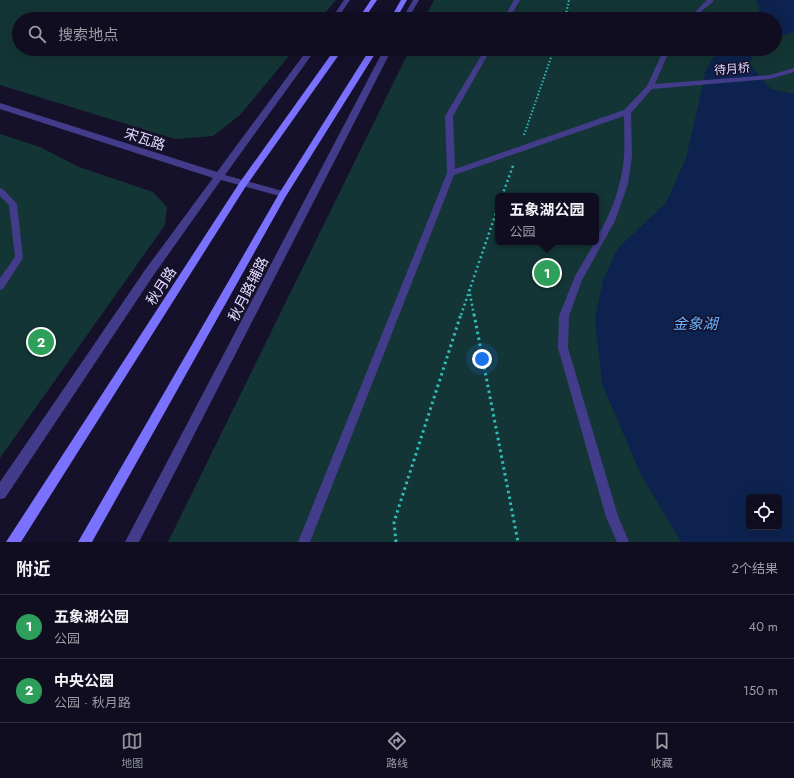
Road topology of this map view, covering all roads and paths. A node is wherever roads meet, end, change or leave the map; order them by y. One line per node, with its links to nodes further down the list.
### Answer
1 (347, 0): 8 (street)
2 (374, 0): 9 (main road)
3 (404, 0): 10 (main road)
4 (416, 0): 11 (street)
5 (517, 0): 12 (lane)
6 (569, 0): 13 (path)
7 (710, 0): 14 (lane)
8 (339, 12)
9 (365, 12)
10 (397, 12)
11 (409, 12)
12 (510, 12)
13 (566, 12)
14 (698, 12)
15 (307, 56): 28 (street)
16 (334, 56): 29 (main road, 秋月路)
17 (370, 56): 32 (main road)
18 (384, 56): 41 (street, 秋月路辅路)
19 (484, 56): 27 (lane)
20 (552, 56): 26 (path)
21 (663, 56): 23 (lane)
22 (794, 70): 23 (lane, 待月桥)
23 (650, 87): 25 (lane)
24 (0, 106): 28 (street, 宋瓦路)
25 (627, 112): 26 (lane); 34 (lane)
26 (518, 150): 27 (lane); 31 (path)
27 (451, 173): 42 (lane)
28 (219, 176): 29 (street, 宋瓦路); 38 (street)
29 (243, 184): 32 (street, 宋瓦路); 39 (main road, 秋月路)
30 (0, 191): 36 (lane)
31 (503, 193)
32 (283, 194): 40 (main road)
33 (495, 214): 37 (path)
34 (599, 242)
35 (597, 245): 45 (lane)
36 (0, 286)
37 (469, 288): 43 (path); 44 (path)
38 (0, 493)
39 (13, 542)
40 (84, 542)
41 (132, 542)
42 (304, 542)
43 (396, 542)
44 (518, 542)
45 (623, 542)

